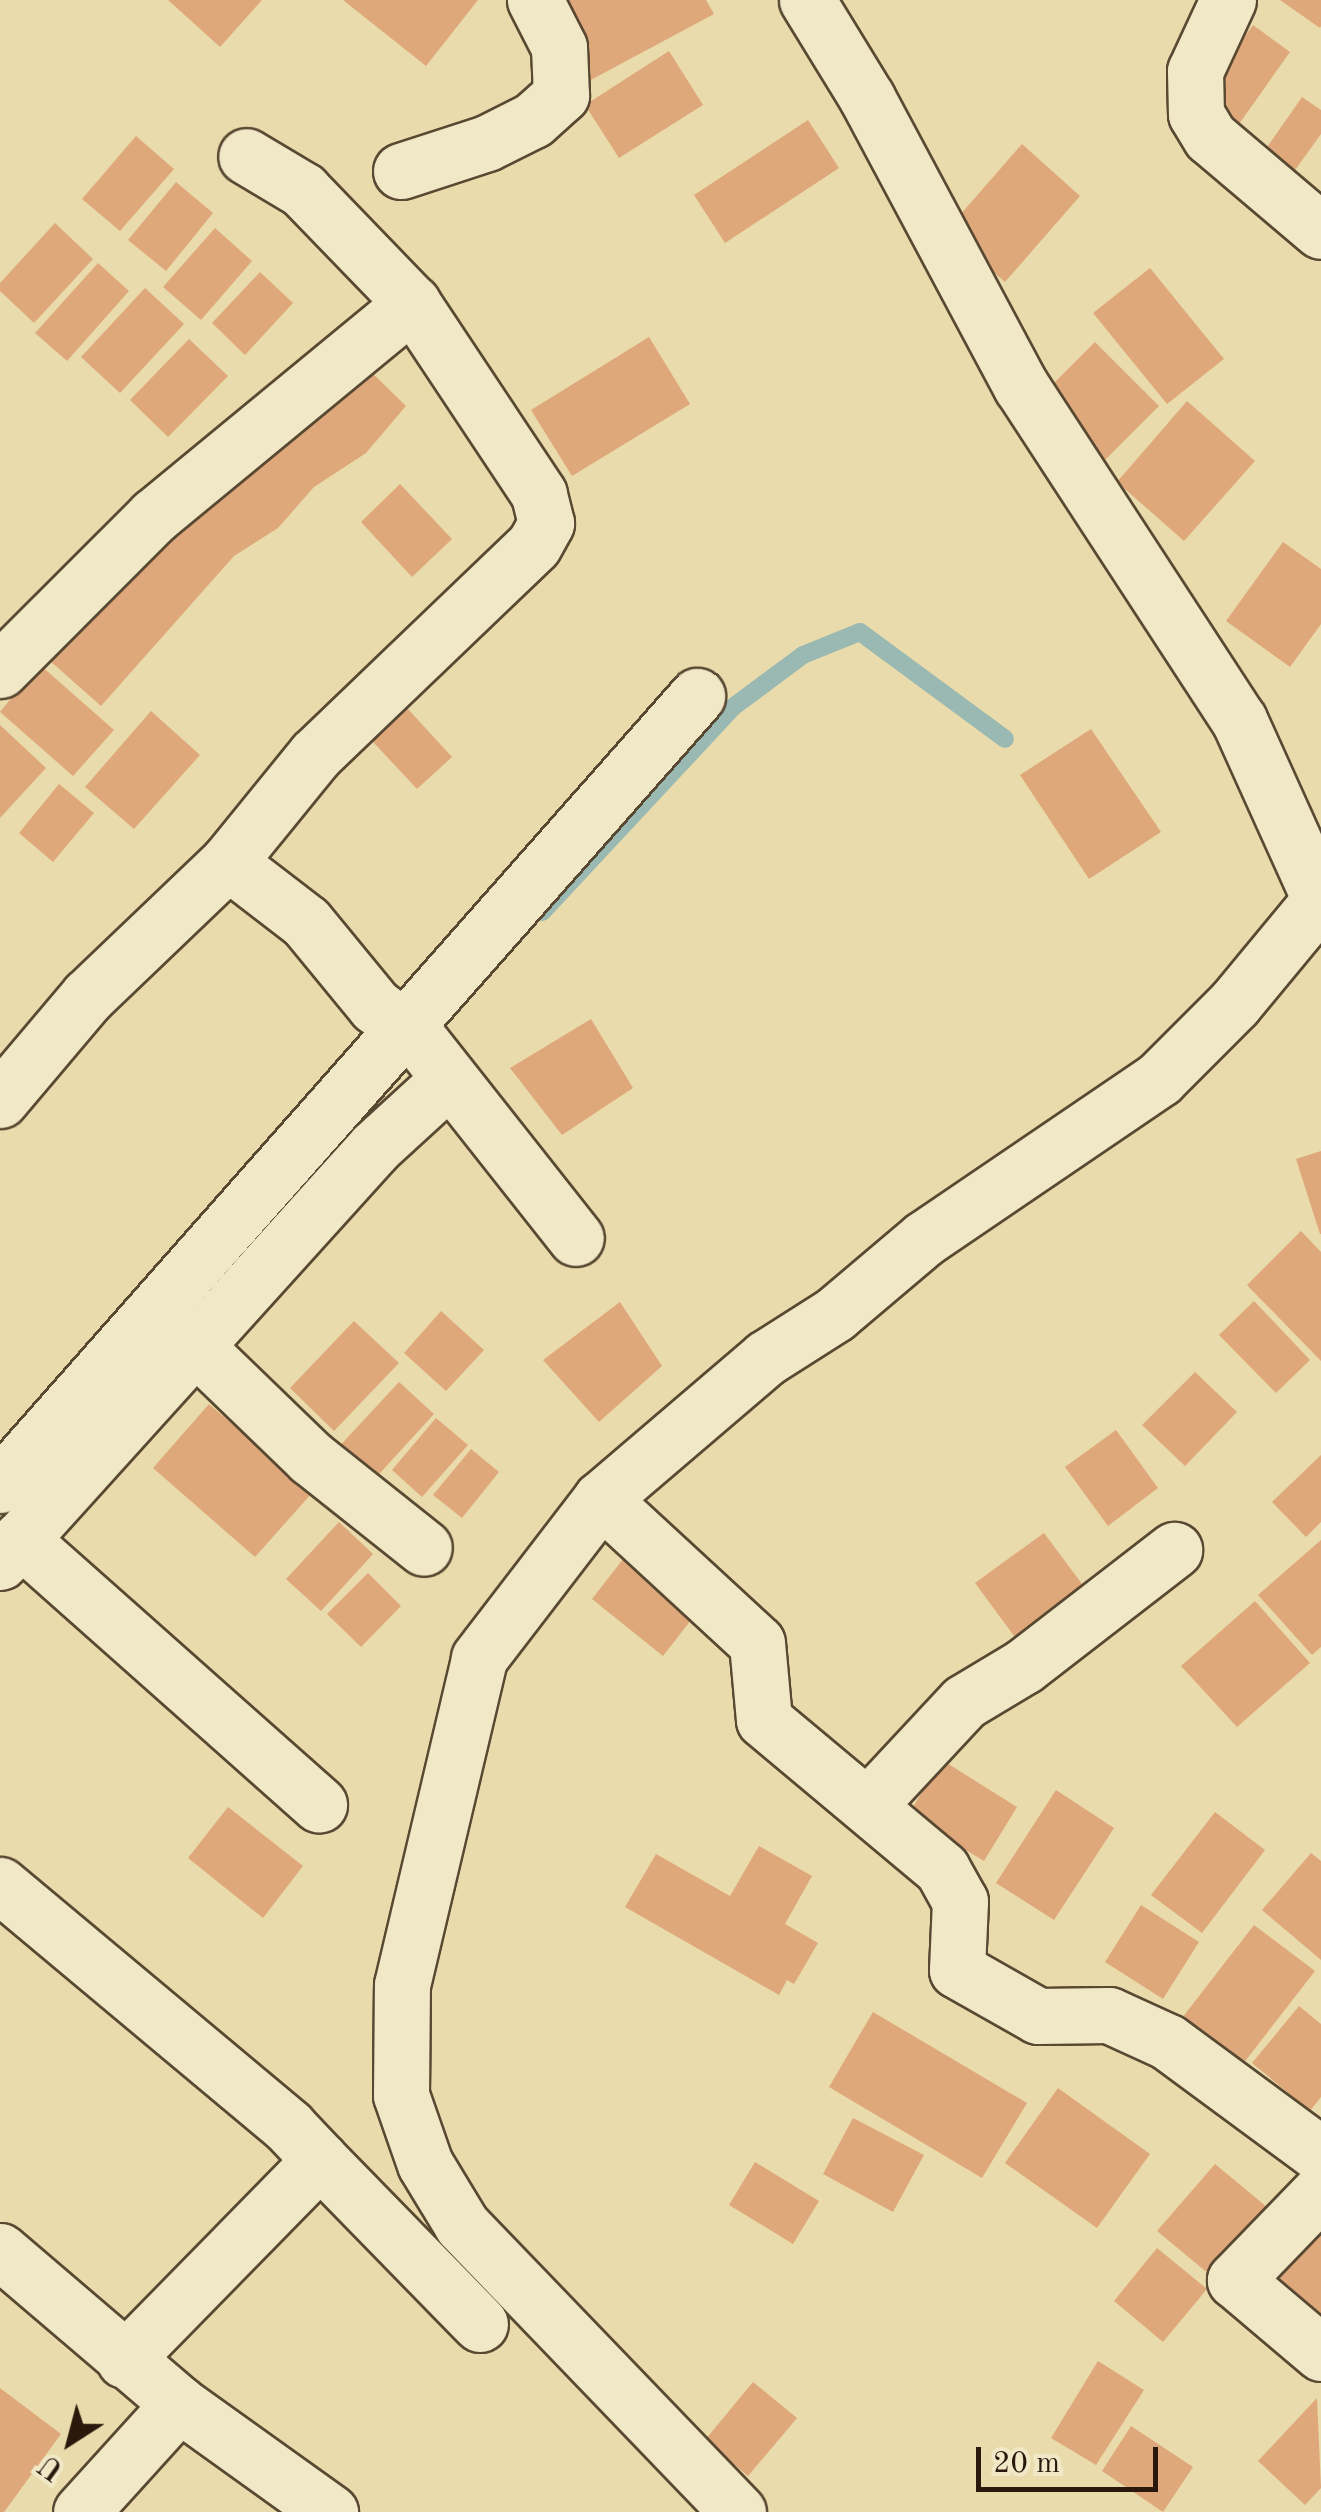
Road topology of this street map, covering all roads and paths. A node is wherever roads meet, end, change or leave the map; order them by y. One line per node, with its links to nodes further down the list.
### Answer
1 (535, 0): 5 (street)
2 (808, 0): 11 (street)
3 (1228, 0): 6 (street)
4 (246, 156): 7 (street)
5 (401, 171)
6 (1321, 231)
7 (412, 304): 8 (street); 10 (street)
8 (0, 670)
9 (697, 696): 12 (street)
10 (228, 862): 12 (street); 13 (street)
11 (1320, 901): 17 (street)
12 (427, 1051): 14 (street); 15 (street); 16 (street)
13 (0, 1100)
14 (576, 1238)
15 (195, 1346): 18 (street); 19 (street)
16 (0, 1485)
17 (601, 1499): 22 (street); 34 (street)
18 (424, 1548)
19 (10, 1550): 21 (street)
20 (1174, 1550): 22 (street)
21 (318, 1804)
22 (868, 1804): 24 (street)
23 (0, 1885): 25 (street)
24 (1321, 2155)
25 (320, 2160): 28 (street); 30 (street)
26 (1321, 2191): 29 (street)
27 (0, 2251): 30 (street)
28 (480, 2324)
29 (1321, 2353)
30 (124, 2360): 31 (street)
31 (179, 2404): 32 (street); 33 (street)
32 (80, 2512)
33 (330, 2512)
34 (738, 2512)

